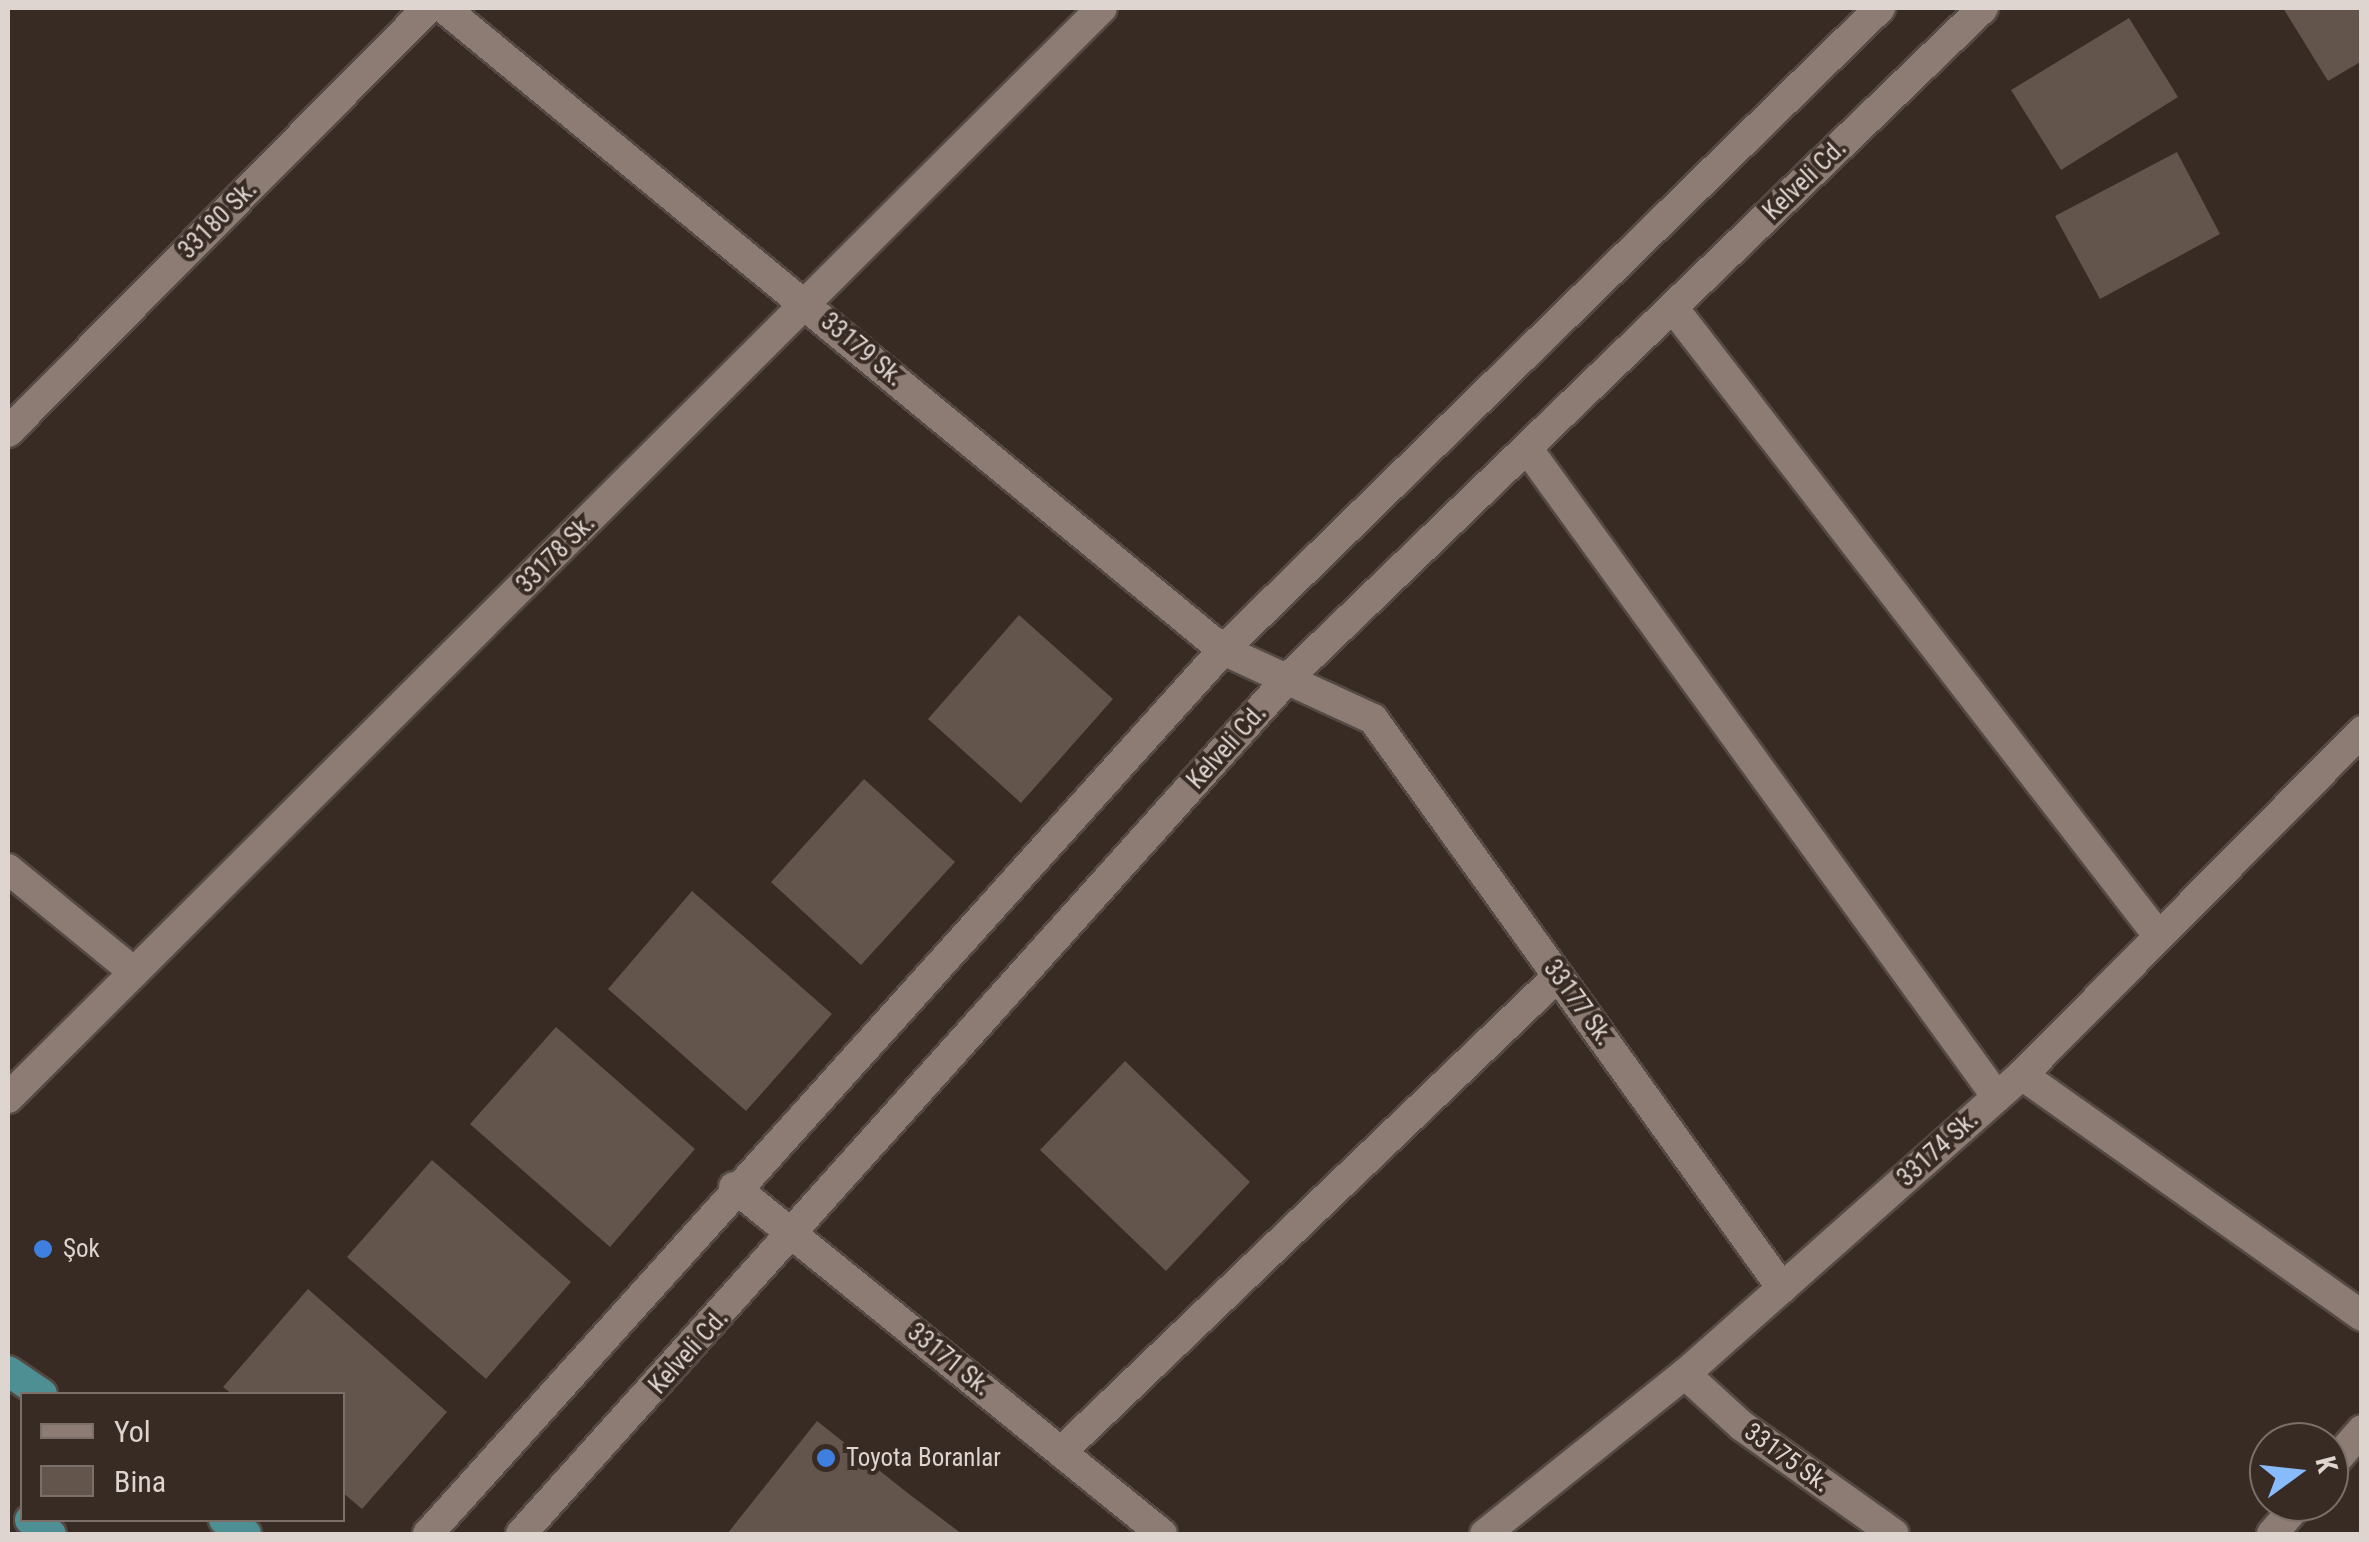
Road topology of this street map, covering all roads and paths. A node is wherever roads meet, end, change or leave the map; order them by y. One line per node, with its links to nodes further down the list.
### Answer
1 (428, 8): 8 (street, 33180 Sk.)
2 (444, 8): 6 (street, 33179 Sk.)
3 (1102, 8): 6 (street, 33178 Sk.)
4 (1880, 8): 10 (street)
5 (1983, 8): 7 (street, Kelveli Cd.)
6 (808, 304): 10 (street, 33179 Sk.); 16 (street, 33178 Sk.)
7 (1674, 309): 9 (street, Kelveli Cd.); 15 (street)
8 (8, 432)
9 (1527, 448): 11 (street, Kelveli Cd.); 19 (street)
10 (1223, 650): 11 (street, 33179 Sk.); 21 (street)
11 (1288, 677): 12 (street, 33179 Sk.); 22 (street, Kelveli Cd.)
12 (1373, 718): 17 (street, 33177 Sk.)
13 (2362, 731): 15 (street, 33174 Sk.)
14 (8, 868): 16 (street)
15 (2158, 934): 18 (street, 33174 Sk.)
16 (134, 972): 20 (street, 33178 Sk.)
17 (1558, 976): 23 (street, 33177 Sk.); 28 (street)
18 (2022, 1075): 19 (street, 33174 Sk.); 24 (street)
19 (1997, 1097): 23 (street, 33174 Sk.)
20 (8, 1098)
21 (734, 1188): 22 (street, 33171 Sk.); 29 (street)
22 (795, 1234): 28 (street, 33171 Sk.); 30 (street, Kelveli Cd.)
23 (1782, 1288): 26 (street, 33174 Sk.)
24 (2362, 1316)
25 (8, 1371): 27 (highway)
26 (1685, 1374): 32 (street, 33174 Sk.); 33 (street, 33175 Sk.)
27 (39, 1392)
28 (1061, 1452): 31 (street, 33171 Sk.)
29 (428, 1534)
30 (521, 1534)
31 (1162, 1534)
32 (1485, 1534)
33 (1894, 1534)

